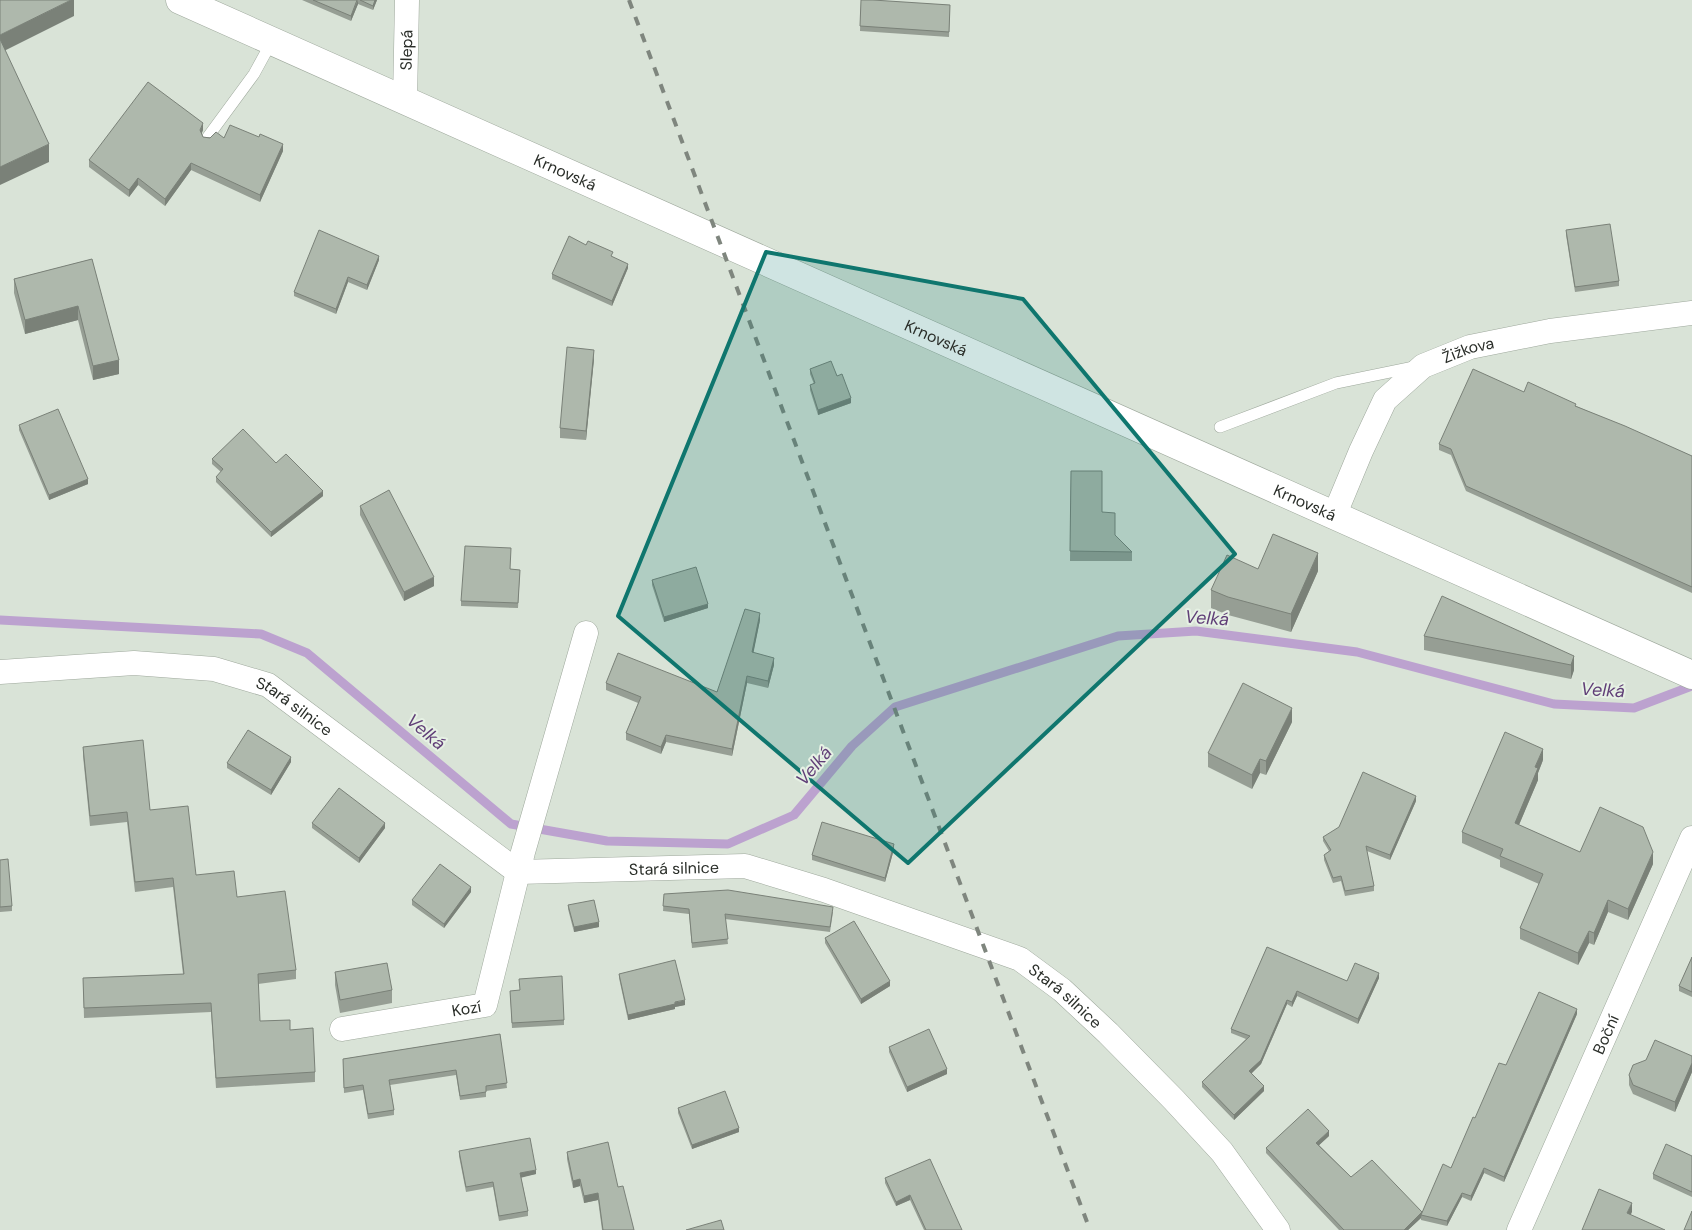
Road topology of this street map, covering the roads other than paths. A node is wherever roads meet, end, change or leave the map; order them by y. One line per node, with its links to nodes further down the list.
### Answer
1 (180, 0): 3 (main road, Krnovská)
2 (407, 0): 4 (street, Slepá)
3 (272, 41): 4 (main road, Krnovská); 5 (lane)
4 (405, 100): 9 (main road, Krnovská)
5 (207, 138)
6 (1692, 313): 7 (street, Žižkova)
7 (1423, 366): 8 (lane); 9 (street, Žižkova)
8 (1220, 427)
9 (1334, 516): 12 (main road, Krnovská)
10 (586, 634): 14 (street)
11 (0, 672): 14 (street, Stará silnice)
12 (1692, 675)
13 (1692, 838): 17 (street, Boční)
14 (521, 862): 15 (street, Kozí); 16 (street, Stará silnice)
15 (342, 1029)
16 (1278, 1230)
17 (1519, 1230)

